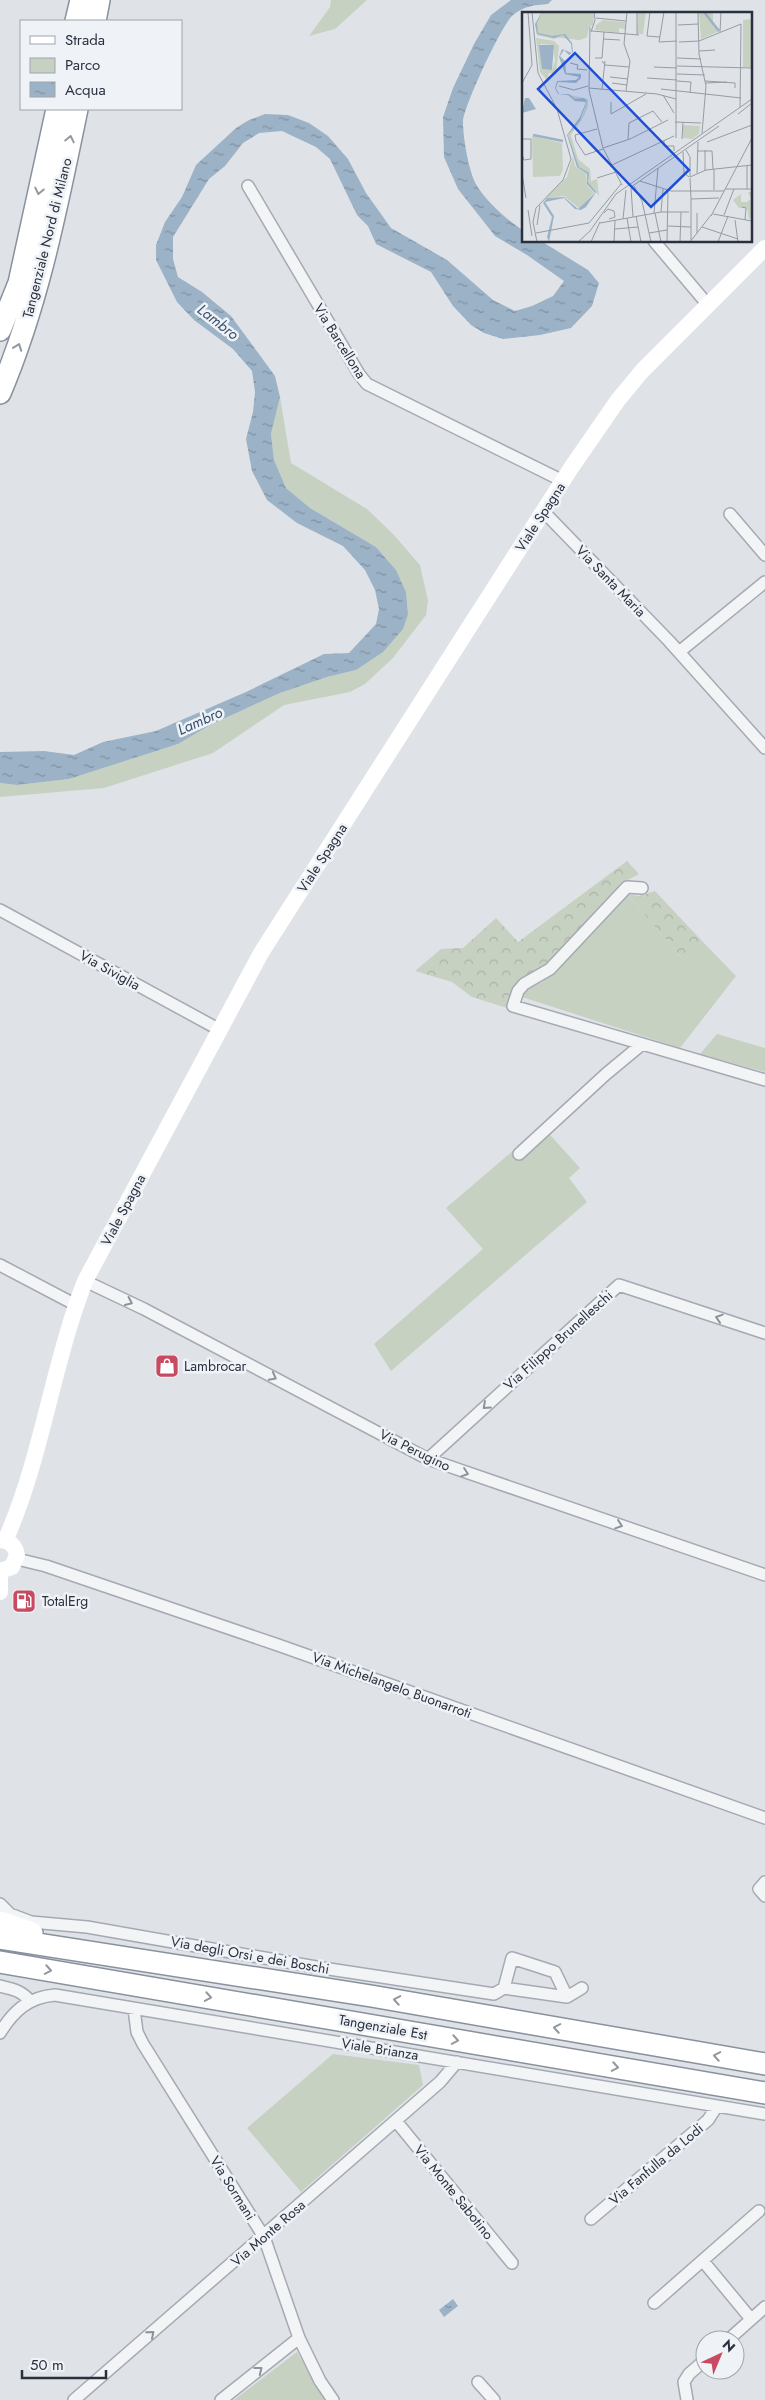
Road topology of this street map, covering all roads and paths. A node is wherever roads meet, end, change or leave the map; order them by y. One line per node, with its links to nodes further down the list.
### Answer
1 (81, 0): 3 (highway)
2 (99, 0): 4 (highway)
3 (76, 20)
4 (95, 20)
5 (57, 110): 11 (highway, Tangenziale Nord di Milano, one-way to 11)
6 (77, 110): 12 (highway, Tangenziale Nord di Milano, one-way to 6)
7 (248, 186): 13 (street, Via Barcellona)
8 (655, 242): 10 (street)
9 (765, 248): 10 (street, Viale Spagna)
10 (708, 305): 13 (street, Viale Spagna)
11 (0, 330)
12 (0, 393)
13 (563, 480): 14 (street, Viale Spagna)
14 (543, 512): 18 (street, Via Santa Maria); 22 (street, Viale Spagna)
15 (730, 514): 16 (street)
16 (765, 556)
17 (765, 582): 18 (street)
18 (679, 652): 19 (street, Via Santa Maria)
19 (765, 748)
20 (642, 888): 23 (street)
21 (0, 910): 22 (street, Via Siviglia)
22 (220, 1030): 27 (street, Viale Spagna)
23 (641, 1045): 24 (street); 25 (street)
24 (765, 1080)
25 (518, 1154)
26 (0, 1265): 28 (street)
27 (85, 1281): 28 (street, Viale Spagna); 30 (street, Via Perugino, one-way to 30)
28 (76, 1305): 31 (street, Viale Spagna)
29 (765, 1333): 30 (street, Via Filippo Brunelleschi, one-way to 30)
30 (428, 1459): 34 (street, Via Perugino, one-way to 34)
31 (3, 1540): 32 (street, Viale Spagna)
32 (17, 1560): 33 (street); 37 (street, Via Michelangelo Buonarroti)
33 (0, 1571)
34 (765, 1575)
35 (0, 1579): 36 (street)
36 (0, 1592)
37 (765, 1818)
38 (765, 1882): 39 (street)
39 (765, 1896)
40 (0, 1904): 45 (street, Via degli Orsi e dei Boschi)
41 (0, 1922): 47 (highway)
42 (0, 1938): 47 (highway, Tangenziale Est)
43 (0, 1962): 54 (highway, Tangenziale Est, one-way to 54)
44 (0, 1986): 49 (street)
45 (504, 1988): 48 (street, Via degli Orsi e dei Boschi); 48 (street)
46 (582, 1988): 48 (street)
47 (371, 1996): 53 (highway, Tangenziale Est, one-way to 47)
48 (567, 1997)
49 (30, 2001): 50 (street, Viale Brianza); 51 (street)
50 (134, 2009): 52 (street, Viale Brianza); 60 (street, Via Sormani)
51 (0, 2033)
52 (457, 2062): 55 (street, Viale Brianza); 57 (street, Via Monte Rosa)
53 (765, 2064)
54 (765, 2093)
55 (717, 2106): 56 (street, Viale Brianza); 59 (street, Via Fanfulla da Lodi)
56 (765, 2114)
57 (396, 2121): 60 (street, Via Monte Rosa); 62 (street, Via Monte Sabotino)
58 (759, 2212): 61 (street)
59 (591, 2219)
60 (264, 2237): 67 (street, Via Sormani); 70 (street, Via Monte Rosa, one-way to 60)
61 (703, 2261): 63 (street); 65 (street)
62 (512, 2263)
63 (654, 2303)
64 (765, 2307): 65 (street)
65 (752, 2319): 66 (street)
66 (739, 2330)
67 (299, 2338): 71 (street, one-way to 67); 72 (street, Via Sormani)
68 (695, 2370): 74 (street)
69 (478, 2382): 73 (street)
70 (74, 2400)
71 (221, 2400)
72 (333, 2400)
73 (494, 2400)
74 (687, 2400)

